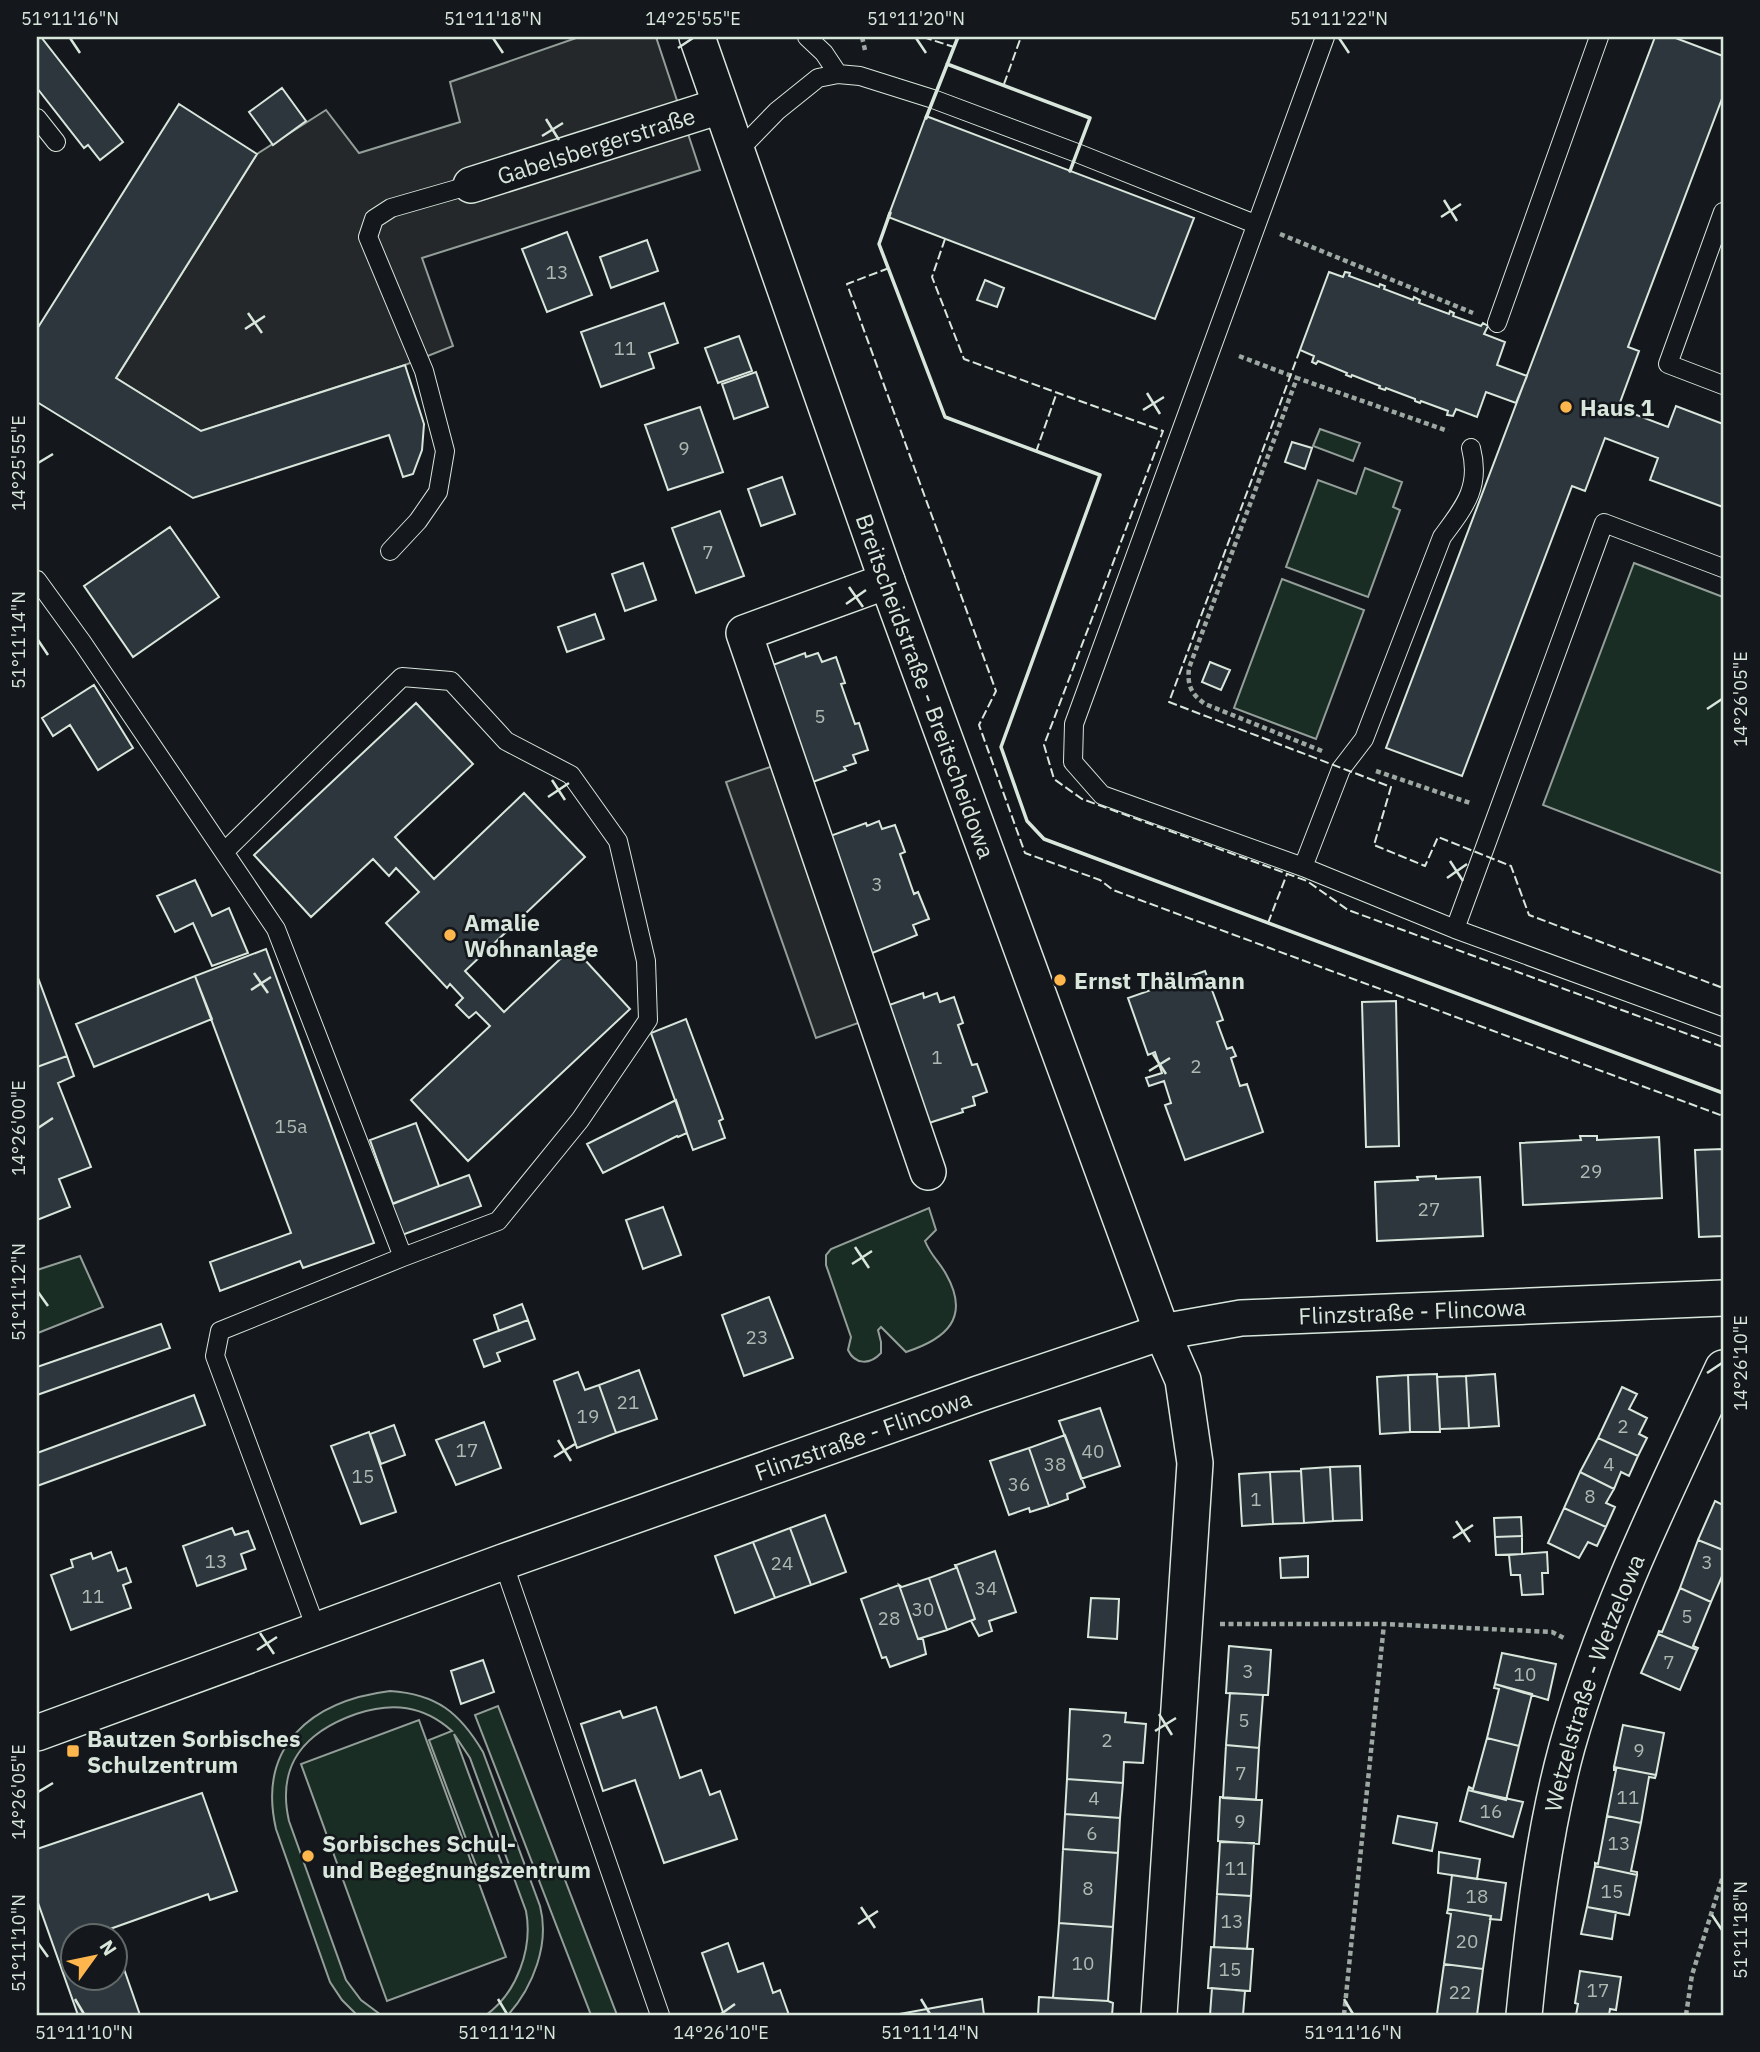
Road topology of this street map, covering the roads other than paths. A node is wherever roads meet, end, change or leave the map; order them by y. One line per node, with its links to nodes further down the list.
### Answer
1 (697, 37): 6 (street, Breitscheidstraße - Breitscheidowa)
2 (807, 37): 5 (lane)
3 (1325, 37): 12 (lane)
4 (1599, 37): 13 (lane)
5 (838, 74): 9 (lane); 12 (lane)
6 (720, 106): 9 (street, Breitscheidstraße - Breitscheidowa); 10 (street, Gabelsbergerstraße)
7 (37, 118): 8 (lane)
8 (56, 142)
9 (737, 152): 19 (street, Breitscheidstraße - Breitscheidowa)
10 (471, 185): 16 (lane)
11 (1723, 212): 14 (lane)
12 (1255, 224): 21 (lane)
13 (1497, 323)
14 (1723, 385)
15 (1471, 448): 21 (lane)
16 (390, 551)
17 (1723, 568): 22 (lane)
18 (37, 580): 20 (lane)
19 (887, 581): 24 (street); 27 (street, Breitscheidstraße - Breitscheidowa)
20 (224, 852): 25 (lane); 25 (lane)
21 (1303, 867): 22 (lane)
22 (1455, 929): 23 (lane)
23 (1723, 1027)
24 (929, 1172)
25 (403, 1256): 30 (lane)
26 (1723, 1298): 27 (street, Flinzstraße - Flincowa)
27 (1162, 1332): 29 (street, Flinzstraße - Flincowa); 33 (street, Breitscheidstraße - Breitscheidowa)
28 (1723, 1368): 34 (street, Wetzelstraße - Wetzelowa)
29 (503, 1562): 30 (street, Flinzstraße - Flincowa); 32 (lane)
30 (317, 1632): 31 (street, Flinzstraße - Flincowa)
31 (37, 1733)
32 (660, 2015)
33 (1159, 2015)
34 (1524, 2015)

